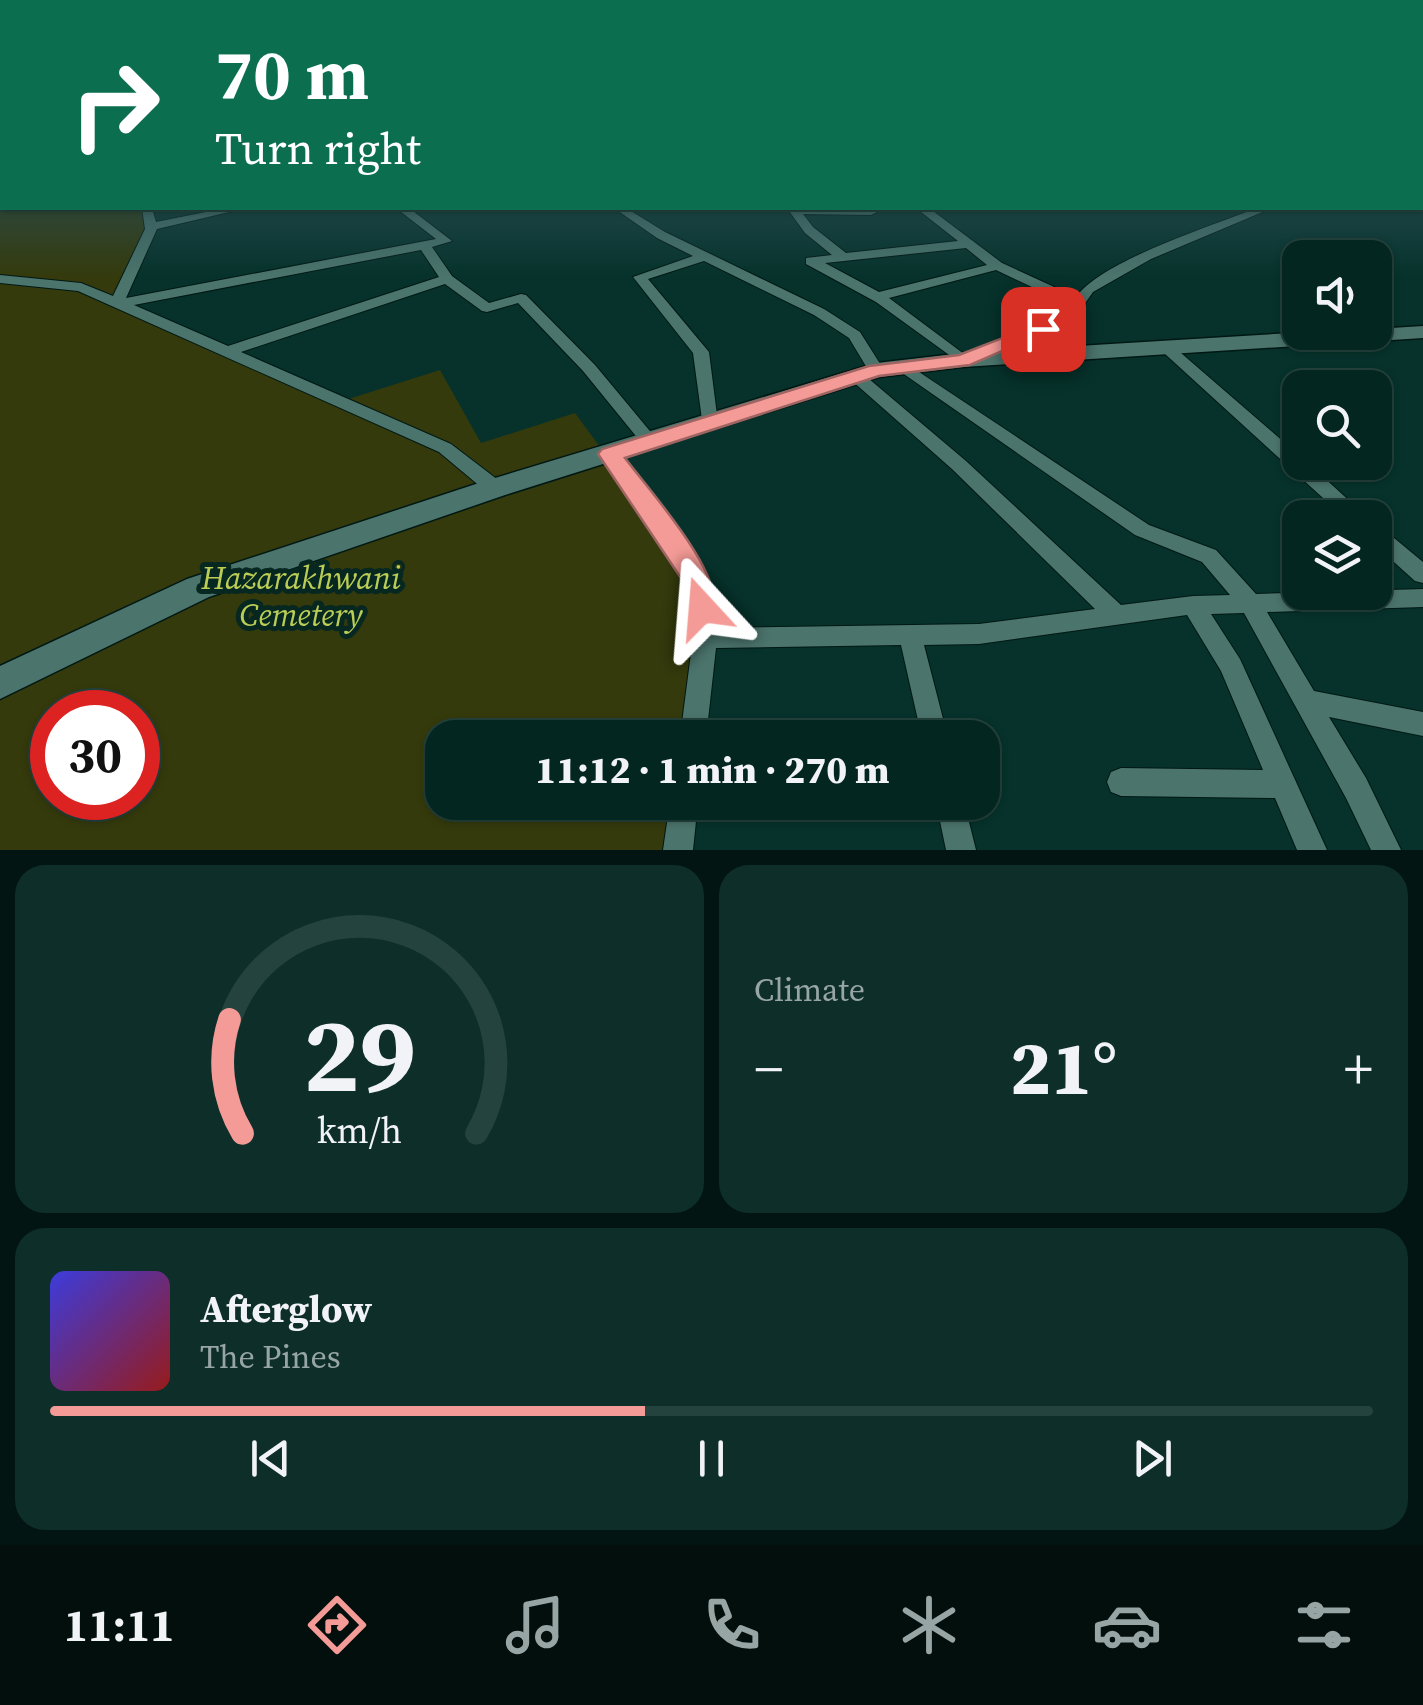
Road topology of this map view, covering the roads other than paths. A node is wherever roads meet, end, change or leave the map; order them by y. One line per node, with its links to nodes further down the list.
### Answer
1 (150, 210): 10 (street)
2 (231, 210): 10 (street)
3 (405, 210): 12 (street)
4 (622, 210): 13 (street)
5 (795, 210): 14 (street)
6 (819, 210): 7 (street)
7 (869, 210)
8 (925, 210): 11 (street)
9 (1261, 210): 19 (street)
10 (151, 227): 20 (street)
11 (969, 244): 14 (street); 15 (street)
12 (424, 245): 17 (street); 20 (street)
13 (705, 256): 26 (street); 27 (street)
14 (841, 256): 18 (street)
15 (998, 266): 18 (street); 19 (street)
16 (0, 279): 20 (street)
17 (448, 279): 23 (street); 28 (street)
18 (877, 296): 24 (street)
19 (1078, 303): 24 (street)
20 (116, 304): 23 (street)
21 (1423, 332): 22 (main road)
22 (1169, 350): 24 (main road); 31 (street)
23 (225, 352): 30 (street)
24 (962, 360): 25 (main road)
25 (904, 367): 26 (main road); 35 (street)
26 (866, 373): 27 (main road); 37 (street)
27 (709, 423): 28 (main road)
28 (650, 442): 29 (main road)
29 (610, 454): 30 (main road); 39 (street)
30 (495, 488): 40 (main road)
31 (1338, 500)
32 (1392, 548): 33 (street)
33 (1423, 576)
34 (1423, 598): 35 (street)
35 (1251, 604): 36 (street); 41 (street)
36 (1193, 605): 37 (street); 46 (street)
37 (1116, 615): 38 (street)
38 (910, 635): 39 (street); 43 (street)
39 (706, 638): 42 (street)
40 (0, 683)
41 (1304, 700): 44 (street); 52 (street)
42 (695, 720)
43 (931, 720)
44 (1423, 724)
45 (1121, 782): 46 (street)
46 (1284, 784): 51 (street)
47 (682, 820): 49 (street)
48 (954, 820): 50 (street)
49 (678, 850)
50 (961, 850)
51 (1312, 850)
52 (1386, 850)

